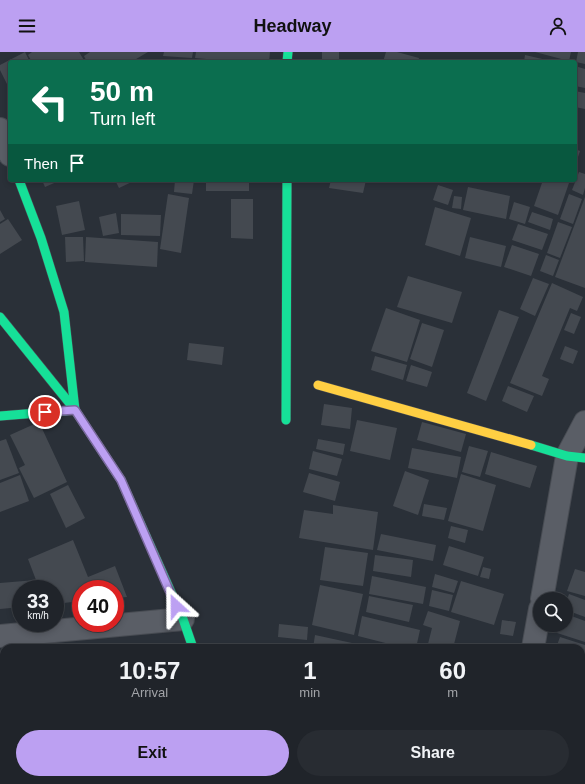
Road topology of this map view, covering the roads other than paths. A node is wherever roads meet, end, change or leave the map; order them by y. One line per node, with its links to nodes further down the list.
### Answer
1 (0, 128): 2 (street)
2 (8, 150)
3 (20, 182): 7 (street)
4 (287, 182): 9 (street)
5 (0, 317): 7 (street)
6 (318, 385): 11 (street)
7 (75, 410): 8 (street); 13 (street)
8 (0, 416)
9 (286, 420)
10 (585, 422): 11 (street)
11 (576, 457): 12 (street)
12 (544, 592)
13 (183, 620): 15 (street); 16 (street)
14 (536, 632): 17 (street)
15 (0, 636)
16 (191, 644)
17 (534, 644)

